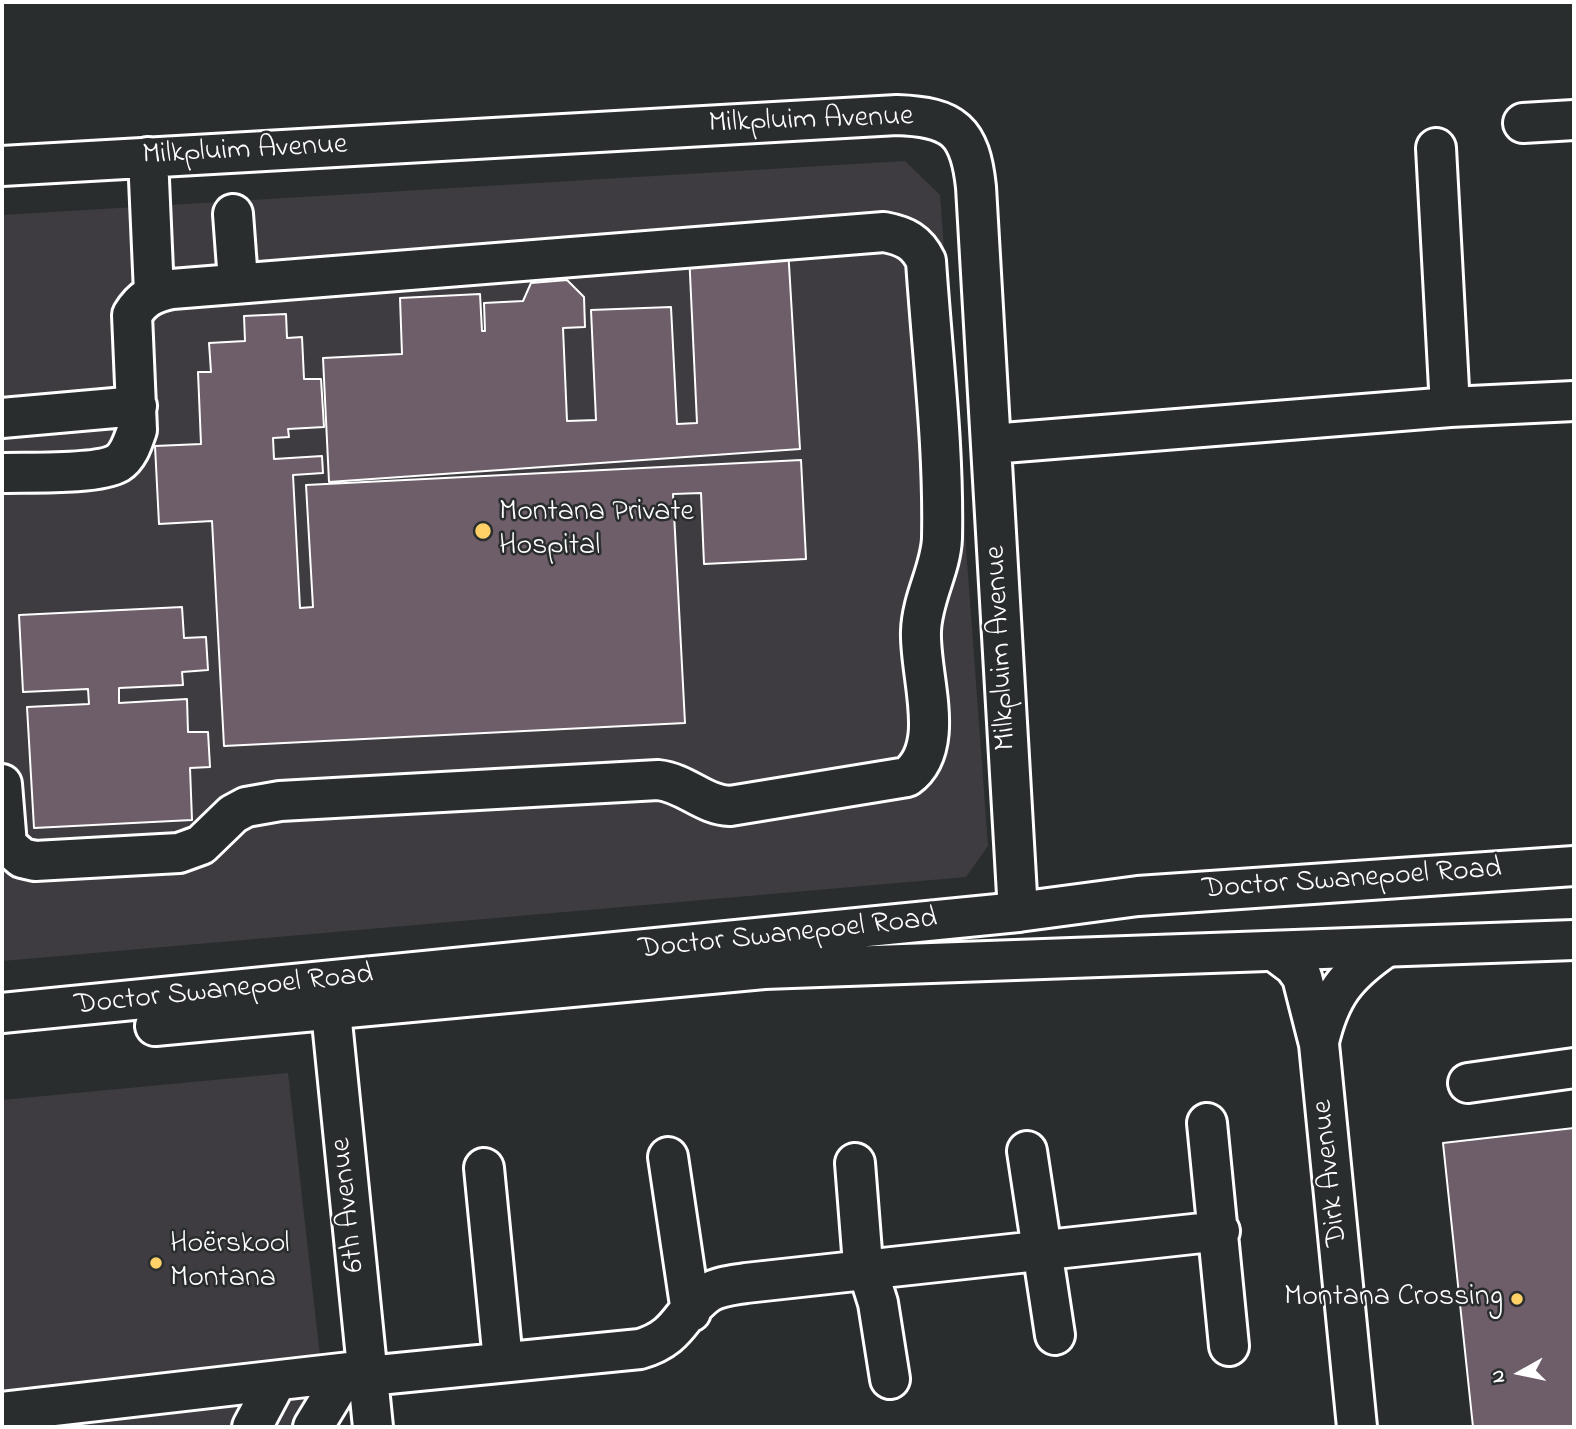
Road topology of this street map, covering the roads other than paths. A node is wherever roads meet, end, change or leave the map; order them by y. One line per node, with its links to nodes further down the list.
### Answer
1 (1574, 120): 2 (street)
2 (1523, 123)
3 (1436, 148): 11 (street)
4 (157, 156): 5 (street, Milkpluim Avenue); 8 (street); 13 (street, Milkpluim Avenue)
5 (2, 166)
6 (233, 214): 7 (street)
7 (238, 281): 8 (street); 15 (street)
8 (163, 291): 10 (street)
9 (1574, 401): 11 (street)
10 (137, 406): 12 (street); 14 (street)
11 (1450, 408): 13 (street)
12 (2, 418)
13 (991, 444): 17 (street, Milkpluim Avenue)
14 (2, 473)
15 (2, 783)
16 (1574, 866): 17 (street, Doctor Swanepoel Road)
17 (1018, 912): 18 (street); 21 (street, Doctor Swanepoel Road)
18 (1560, 941): 19 (street, Doctor Swanepoel Road)
19 (1385, 948): 20 (street, Doctor Swanepoel Road); 24 (street, Dirk Avenue)
20 (1274, 951): 21 (street, Doctor Swanepoel Road); 24 (street, Dirk Avenue)
21 (330, 996): 22 (street, Doctor Swanepoel Road); 23 (street, Doctor Swanepoel Road); 39 (street, 6th Avenue)
22 (2, 1013)
23 (2, 1039)
24 (1319, 1044): 46 (street, Dirk Avenue)
25 (1574, 1068): 26 (street)
26 (1468, 1083)
27 (1207, 1122): 32 (street)
28 (1027, 1151): 33 (street)
29 (668, 1157): 35 (street)
30 (855, 1163): 34 (street)
31 (484, 1168): 38 (street)
32 (1220, 1231): 33 (street); 37 (street)
33 (1043, 1252): 34 (street); 36 (street)
34 (867, 1272): 35 (street); 40 (street)
35 (691, 1312): 38 (street)
36 (1055, 1335)
37 (1229, 1346)
38 (503, 1362): 39 (street)
39 (360, 1373): 41 (street); 44 (street); 45 (street, 6th Avenue)
40 (890, 1379)
41 (276, 1382): 42 (street); 43 (street)
42 (2, 1412)
43 (252, 1427)
44 (313, 1427)
45 (373, 1427)
46 (1357, 1427)

